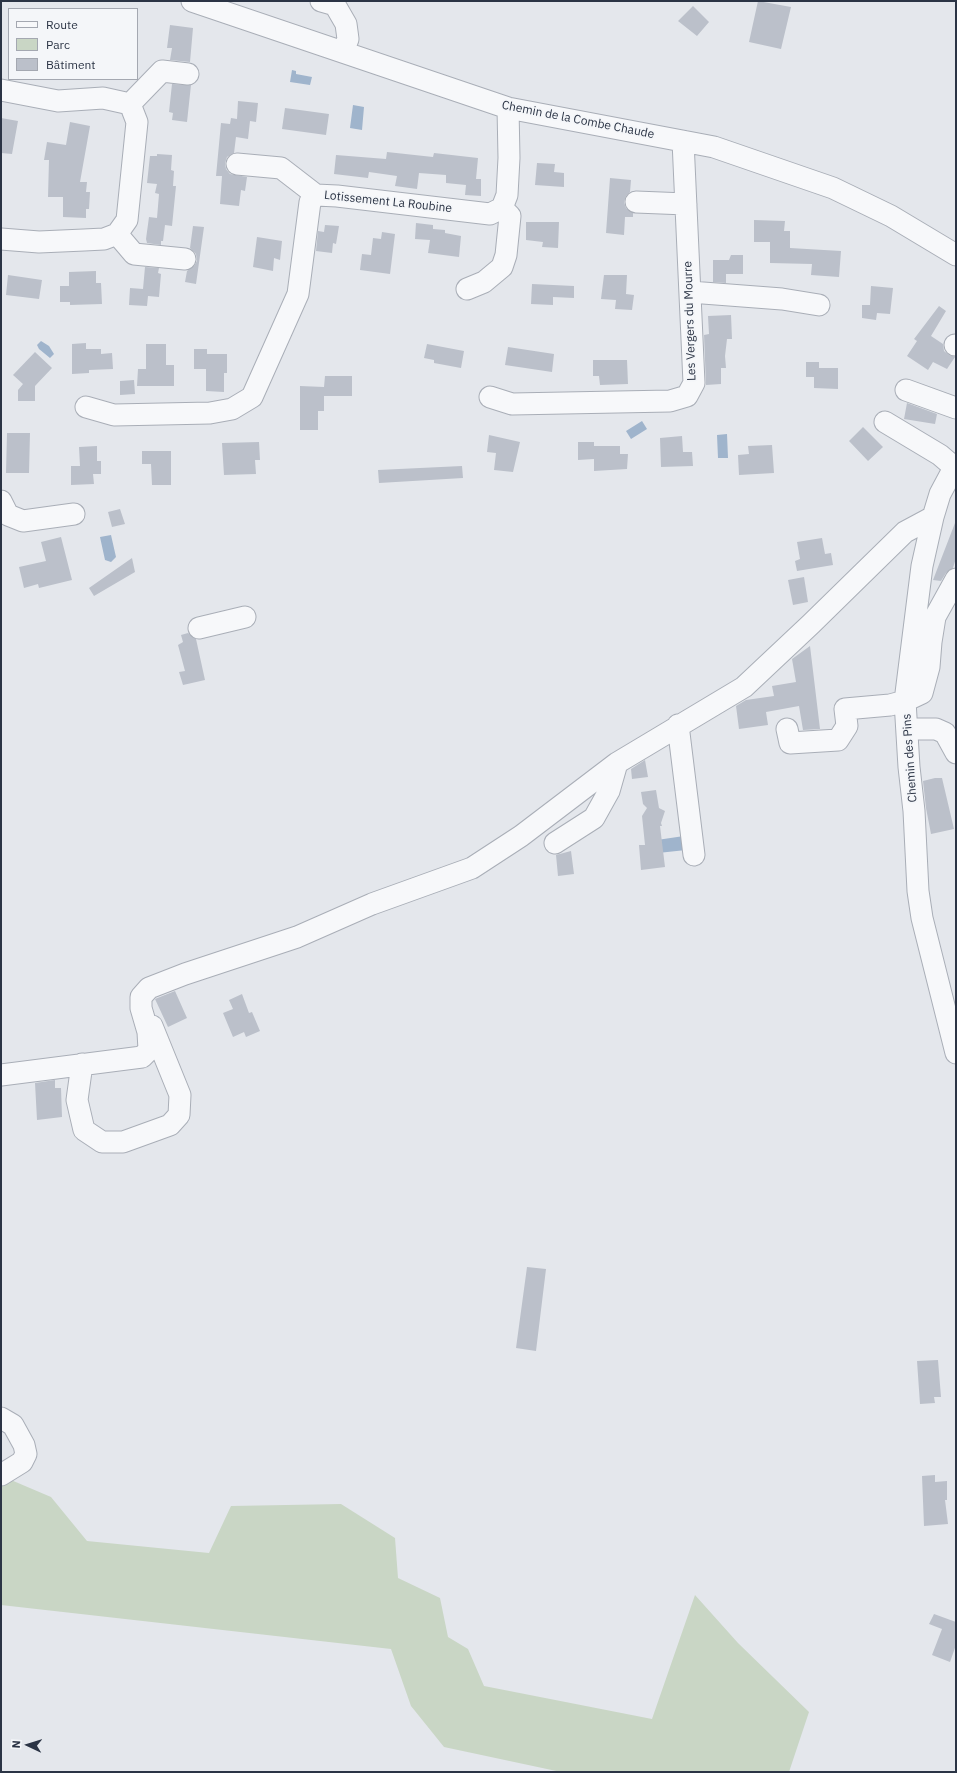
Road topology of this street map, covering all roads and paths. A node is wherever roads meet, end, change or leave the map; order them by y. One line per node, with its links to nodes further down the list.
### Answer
1 (192, 1): 3 (street, Chemin de la Combe Chaude)
2 (321, 1): 3 (street)
3 (343, 52): 7 (street, Chemin de la Combe Chaude)
4 (188, 74): 6 (street)
5 (1, 90): 6 (street)
6 (130, 104): 14 (street)
7 (508, 108): 8 (street, Chemin de la Combe Chaude); 13 (street)
8 (683, 142): 12 (street, Les Vergers du Mourre); 16 (street, Chemin de la Combe Chaude)
9 (237, 164): 10 (street)
10 (316, 195): 13 (street, Lotissement La Roubine); 23 (street, Lotissement La Roubine)
11 (636, 202): 12 (street)
12 (686, 204): 19 (street, Les Vergers du Mourre)
13 (502, 208): 18 (street)
14 (117, 234): 15 (street); 17 (street)
15 (1, 239)
16 (956, 255)
17 (185, 259)
18 (467, 289)
19 (690, 292): 20 (street); 22 (street, Les Vergers du Mourre)
20 (819, 305)
21 (906, 390): 24 (street)
22 (490, 397)
23 (86, 406)
24 (956, 408)
25 (885, 422): 26 (street)
26 (955, 466): 29 (street, Chemin des Pins)
27 (1, 501): 28 (street)
28 (74, 514)
29 (933, 516): 33 (street, Chemin des Pins); 34 (street)
30 (956, 579): 33 (street)
31 (245, 617): 32 (street)
32 (199, 628)
33 (905, 702): 35 (street); 36 (street, Chemin des Pins)
34 (678, 725): 38 (street); 40 (street)
35 (786, 729)
36 (907, 729): 37 (street); 42 (street, Chemin des Pins)
37 (956, 753)
38 (617, 763): 39 (street); 41 (street)
39 (555, 843)
40 (694, 855)
41 (145, 992): 43 (street); 43 (street)
42 (956, 1054)
43 (82, 1064): 44 (street)
44 (1, 1074)
45 (1, 1418): 46 (street)
46 (1, 1475)

